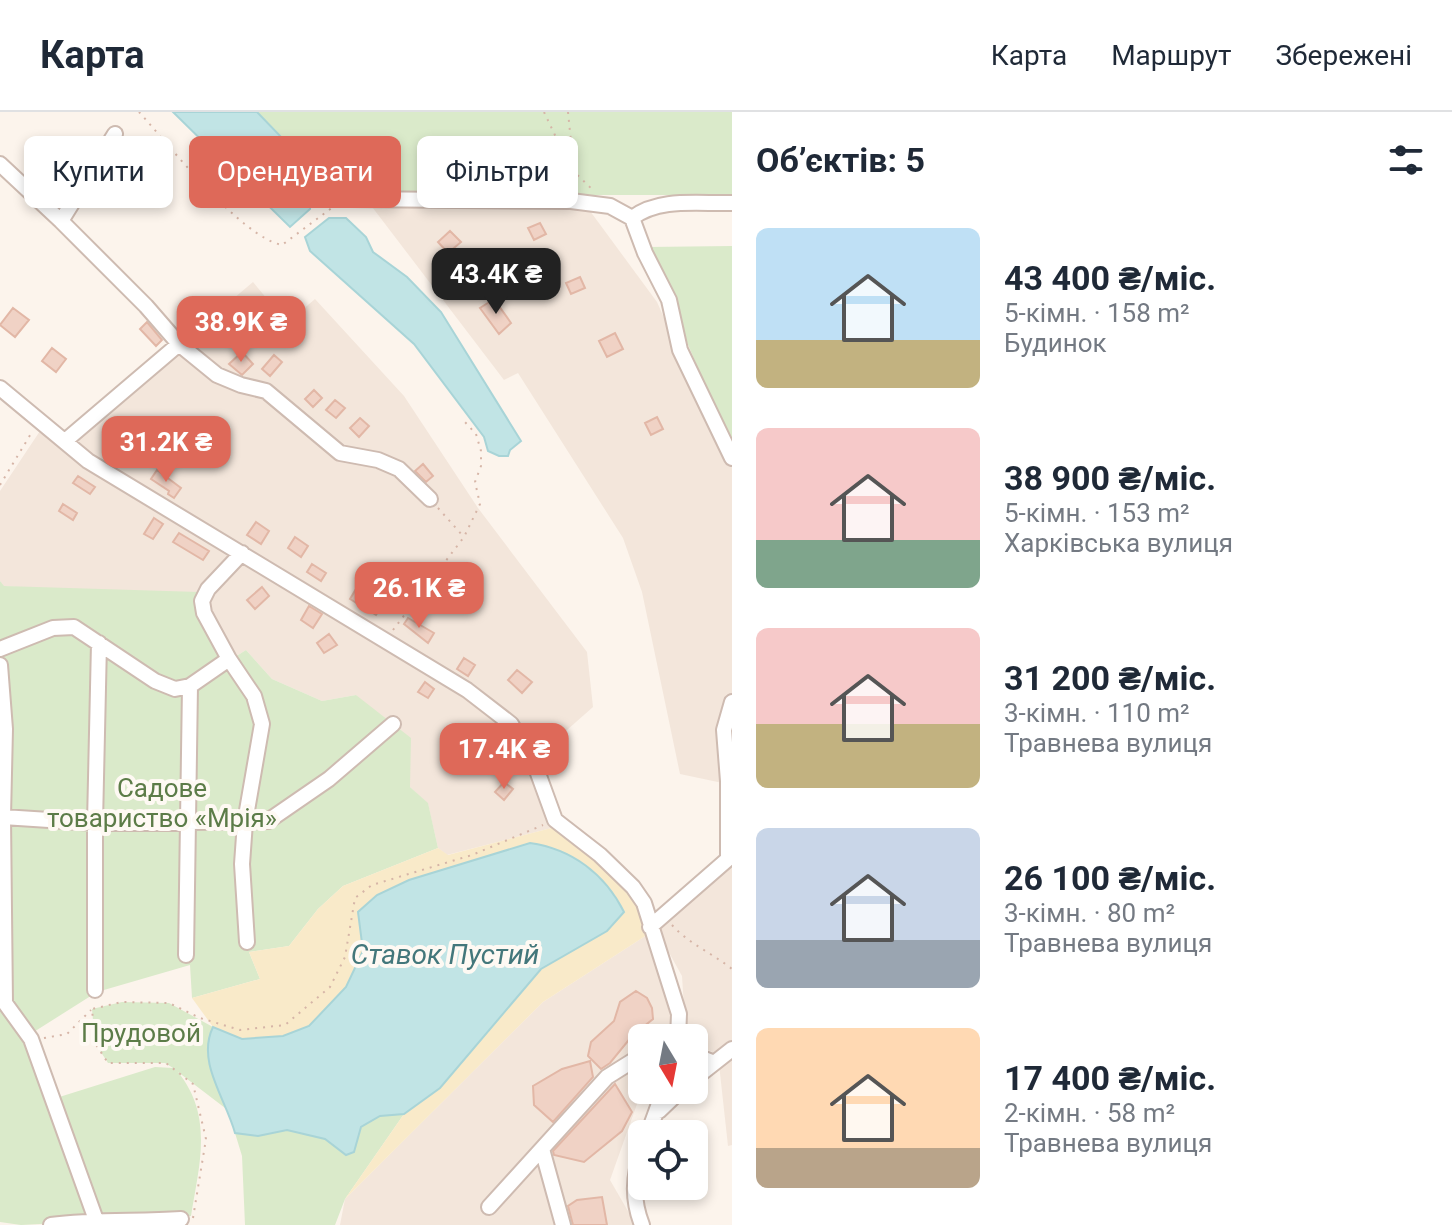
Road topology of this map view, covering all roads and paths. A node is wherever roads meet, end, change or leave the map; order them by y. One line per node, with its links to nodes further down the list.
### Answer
1 (139, 112): 8 (path)
2 (544, 112): 5 (path)
3 (568, 112): 6 (path)
4 (115, 134): 16 (street)
5 (556, 136)
6 (571, 136)
7 (0, 164): 16 (street)
8 (189, 167)
9 (578, 176): 12 (path)
10 (401, 199): 12 (street)
11 (732, 203): 15 (street)
12 (610, 206): 15 (street)
13 (227, 208): 14 (path)
14 (331, 208)
15 (632, 218): 21 (street)
16 (61, 221): 17 (street)
17 (179, 344): 22 (street); 25 (street)
18 (0, 388): 19 (street)
19 (39, 421): 22 (street); 24 (path)
20 (464, 421): 26 (path)
21 (727, 433): 23 (street)
22 (65, 441): 27 (street)
23 (732, 458)
24 (0, 485)
25 (430, 499): 26 (path)
26 (464, 537): 28 (path)
27 (242, 553): 28 (street); 31 (street)
28 (385, 640): 38 (street)
29 (99, 643): 30 (street); 33 (street); 41 (street)
30 (0, 649)
31 (229, 659): 33 (street); 40 (street)
32 (0, 665): 37 (street)
33 (190, 686): 39 (street)
34 (732, 702): 36 (street)
35 (393, 724): 40 (street)
36 (730, 782): 43 (street)
37 (3, 817): 41 (street); 42 (street)
38 (555, 820): 44 (street); 49 (path)
39 (188, 822): 40 (street); 41 (street); 46 (street)
40 (245, 822): 45 (street)
41 (95, 823): 48 (street)
42 (2, 879): 51 (street)
43 (664, 915): 44 (street); 47 (path)
44 (650, 927): 50 (street)
45 (247, 942)
46 (186, 955)
47 (732, 969)
48 (95, 990)
49 (92, 1009): 51 (path); 64 (path)
50 (679, 1024)
51 (31, 1039): 65 (street)
52 (732, 1049): 54 (street)
53 (708, 1060): 54 (street)
54 (712, 1062): 56 (street)
55 (628, 1064): 61 (street)
56 (708, 1066)
57 (659, 1104): 59 (street)
58 (665, 1104): 59 (street)
59 (655, 1113): 60 (street)
60 (653, 1120)
61 (542, 1149): 63 (street); 68 (street)
62 (634, 1200): 69 (street)
63 (489, 1207)
64 (181, 1219): 66 (street)
65 (96, 1220): 66 (street); 67 (street)
66 (115, 1224)
67 (51, 1225)
68 (563, 1225)
69 (642, 1225)

